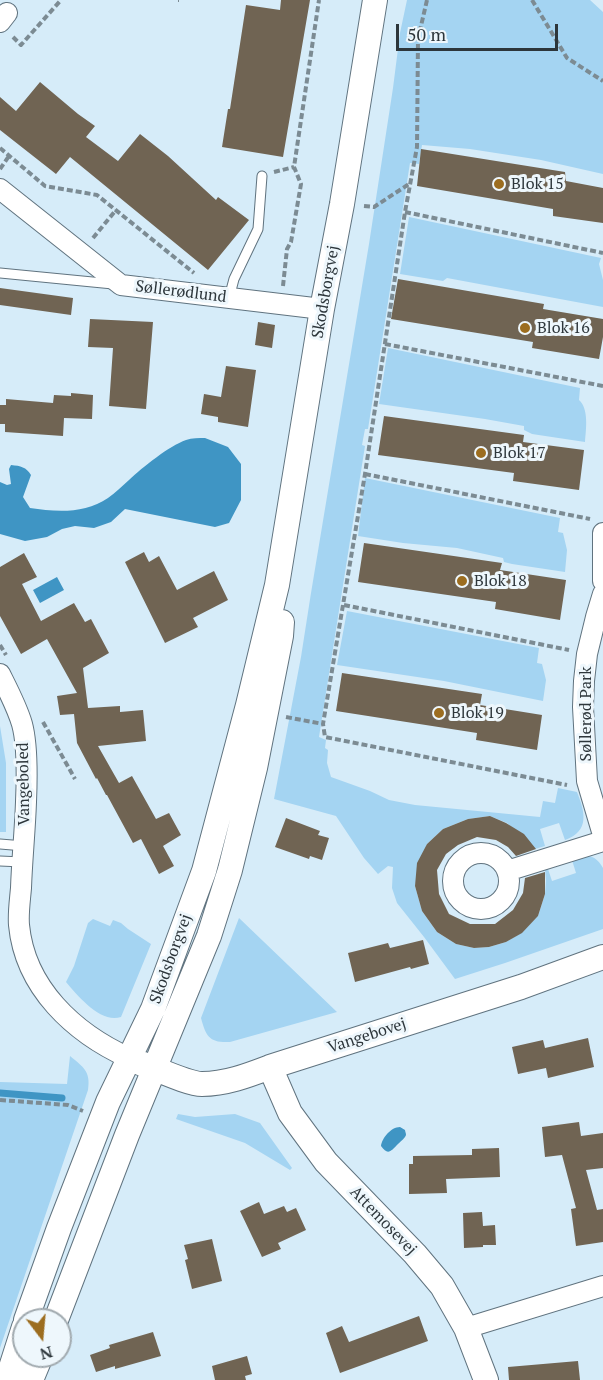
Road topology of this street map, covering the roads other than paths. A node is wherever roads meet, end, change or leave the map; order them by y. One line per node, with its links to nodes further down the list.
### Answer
1 (375, 0): 7 (street, Skodsborgvej)
2 (262, 176): 6 (lane)
3 (0, 189): 5 (street, Søllerødlund)
4 (0, 273): 5 (lane)
5 (121, 285): 6 (street, Søllerødlund)
6 (229, 298): 7 (street, Søllerødlund)
7 (322, 309): 10 (street, Skodsborgvej)
8 (597, 526): 9 (street)
9 (603, 581)
10 (277, 585): 20 (street, Skodsborgvej); 22 (street, Skodsborgvej)
11 (603, 594): 13 (street, Søllerød Park)
12 (3, 686): 16 (street, Vangeboled)
13 (603, 835)
14 (603, 841): 18 (street)
15 (0, 844): 16 (lane)
16 (23, 854): 17 (lane); 20 (street, Vangeboled)
17 (0, 861)
18 (507, 871)
19 (603, 957): 21 (street, Vangebovej)
20 (129, 1059): 22 (street, Vangebovej); 24 (street, Skodsborgvej)
21 (270, 1067): 22 (street, Vangebovej); 26 (street, Attemosevej)
22 (155, 1069): 25 (street, Skodsborgvej)
23 (603, 1286): 26 (street)
24 (30, 1308)
25 (61, 1308)
26 (466, 1328): 29 (street, Attemosevej)
27 (12, 1364): 28 (street)
28 (7, 1380)
29 (486, 1380)

